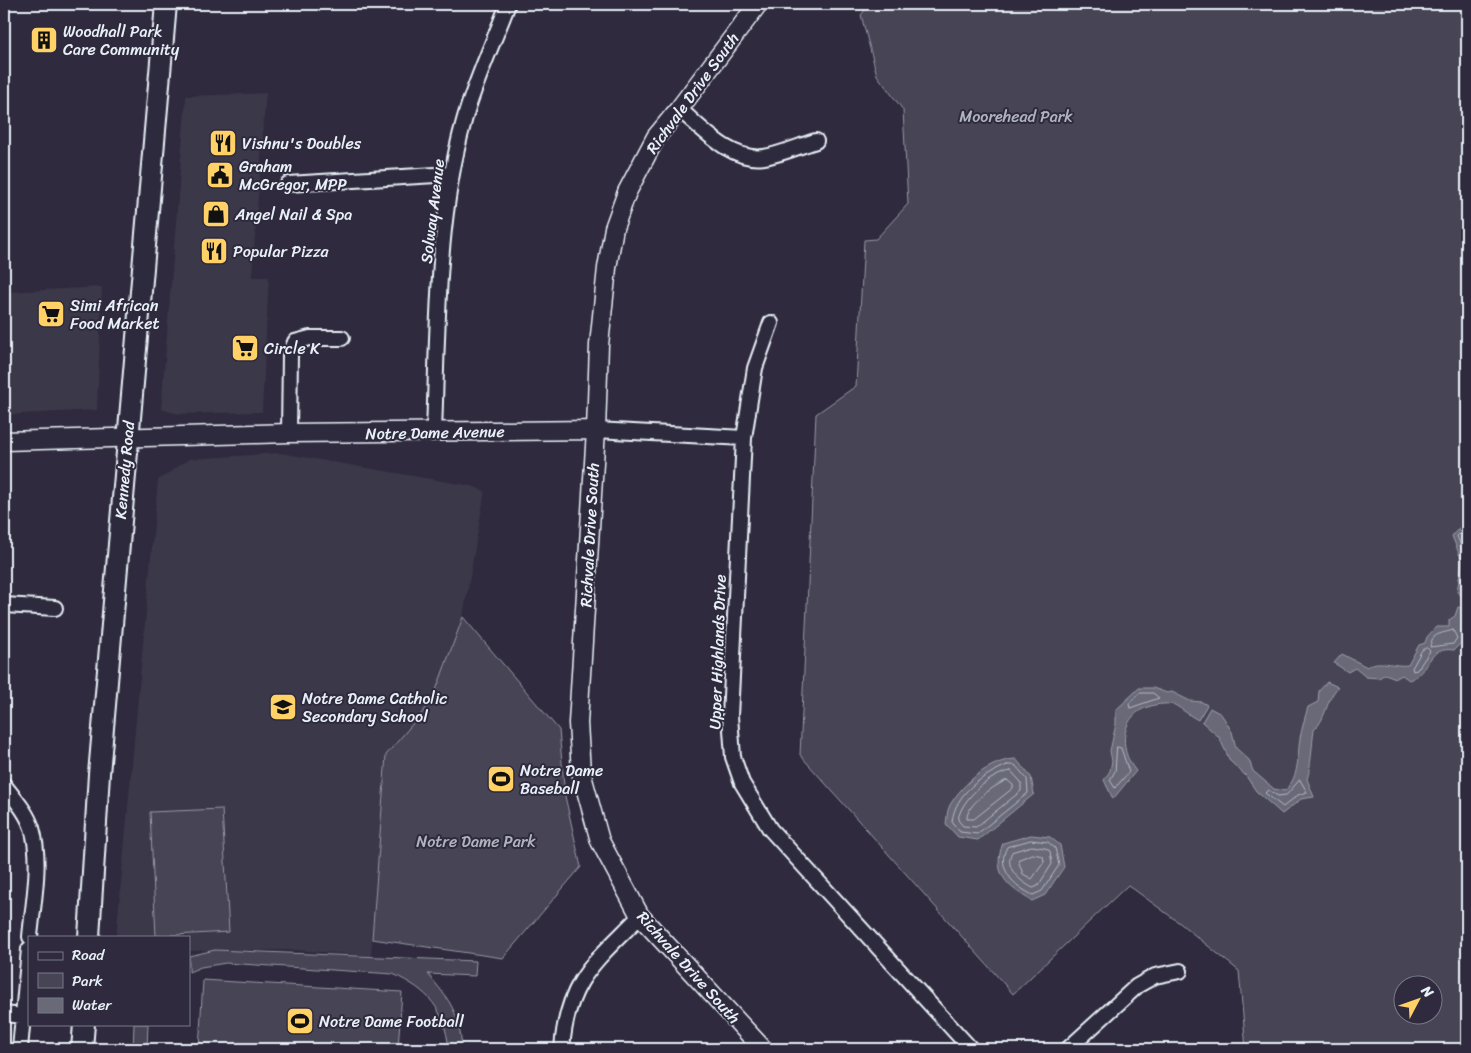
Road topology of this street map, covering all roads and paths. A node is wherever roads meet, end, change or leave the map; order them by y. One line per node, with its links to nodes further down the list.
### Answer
1 (166, 4): 13 (main road, Kennedy Road)
2 (508, 4): 6 (street, Solway Avenue)
3 (756, 4): 4 (street, Richvale Drive South)
4 (679, 109): 5 (street); 10 (street, Richvale Drive South)
5 (816, 141)
6 (452, 174): 7 (street); 11 (street, Solway Avenue)
7 (288, 184)
8 (771, 323): 14 (street, Upper Highlands Drive)
9 (342, 338): 12 (street)
10 (596, 430): 11 (street, Notre Dame Avenue); 14 (street, Notre Dame Avenue); 19 (street, Richvale Drive South)
11 (434, 432): 12 (street, Notre Dame Avenue)
12 (289, 433): 13 (street, Notre Dame Avenue)
13 (127, 436): 15 (street, Notre Dame Avenue); 21 (main road, Kennedy Road)
14 (744, 438): 31 (street, Upper Highlands Drive)
15 (4, 441)
16 (4, 605): 17 (street)
17 (55, 608)
18 (4, 786): 20 (street)
19 (640, 916): 29 (street); 30 (street, Richvale Drive South)
20 (30, 936)
21 (89, 936)
22 (28, 960): 25 (street)
23 (1180, 971): 32 (street)
24 (4, 1014): 25 (street)
25 (23, 1016): 27 (street)
26 (84, 1026): 28 (main road)
27 (20, 1049)
28 (82, 1049)
29 (562, 1049)
30 (763, 1049)
31 (971, 1049)
32 (1068, 1049)

